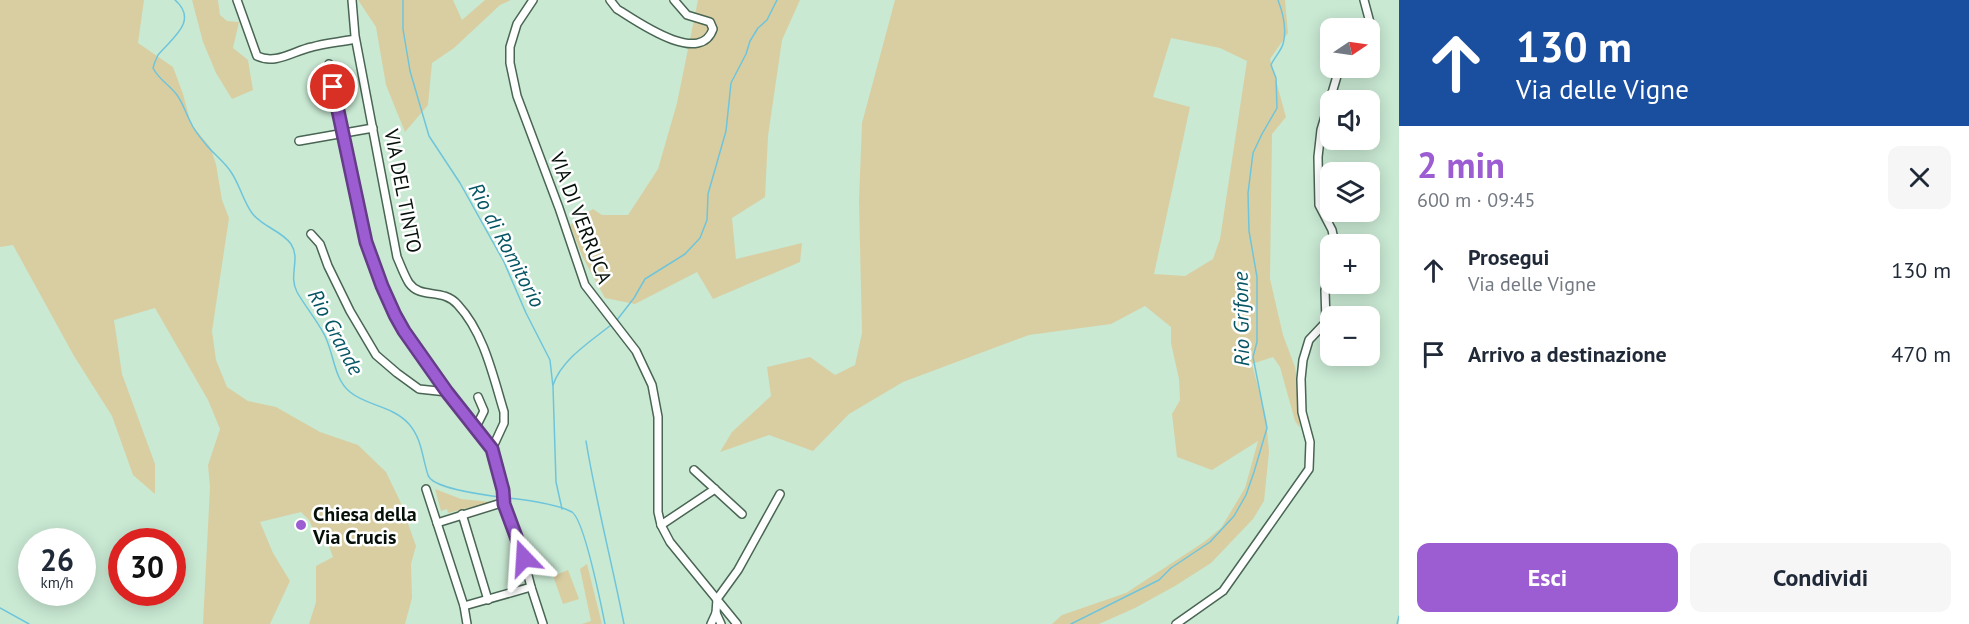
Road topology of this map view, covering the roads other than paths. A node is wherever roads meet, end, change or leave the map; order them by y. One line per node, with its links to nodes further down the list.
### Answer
1 (237, 0): 8 (street)
2 (352, 0): 8 (street, VIA DEL TINTO)
3 (533, 0): 29 (street, VIA DI VERRUCA)
4 (610, 0): 5 (street)
5 (674, 0)
6 (1364, 0): 7 (street)
7 (1369, 18)
8 (355, 39): 11 (street, VIA DEL TINTO)
9 (329, 64): 12 (street)
10 (1336, 78): 15 (street)
11 (374, 128): 12 (street); 20 (street, VIA DEL TINTO)
12 (342, 133): 13 (street); 17 (street)
13 (299, 141)
14 (311, 234): 17 (street)
15 (1333, 234)
16 (1325, 294): 41 (street)
17 (447, 392): 19 (street)
18 (478, 397): 19 (street)
19 (476, 429): 20 (street)
20 (492, 449): 25 (street)
21 (694, 470): 23 (street)
22 (426, 489): 28 (street)
23 (715, 489): 27 (street); 29 (street)
24 (780, 494): 31 (street)
25 (504, 503): 26 (street); 30 (street)
26 (462, 514): 28 (street); 32 (street)
27 (742, 514)
28 (437, 524): 33 (street)
29 (661, 525): 31 (street, VIA DI VERRUCA)
30 (531, 587): 32 (street); 37 (street)
31 (717, 599): 34 (street); 35 (street, VIA DI VERRUCA)
32 (488, 600): 33 (street)
33 (464, 606): 36 (street)
34 (716, 613): 38 (street); 39 (street)
35 (727, 614): 39 (street); 40 (street, VIA DI VERRUCA)
36 (467, 624)
37 (543, 624)
38 (711, 624)
39 (722, 624)
40 (737, 624)
41 (1176, 624)

